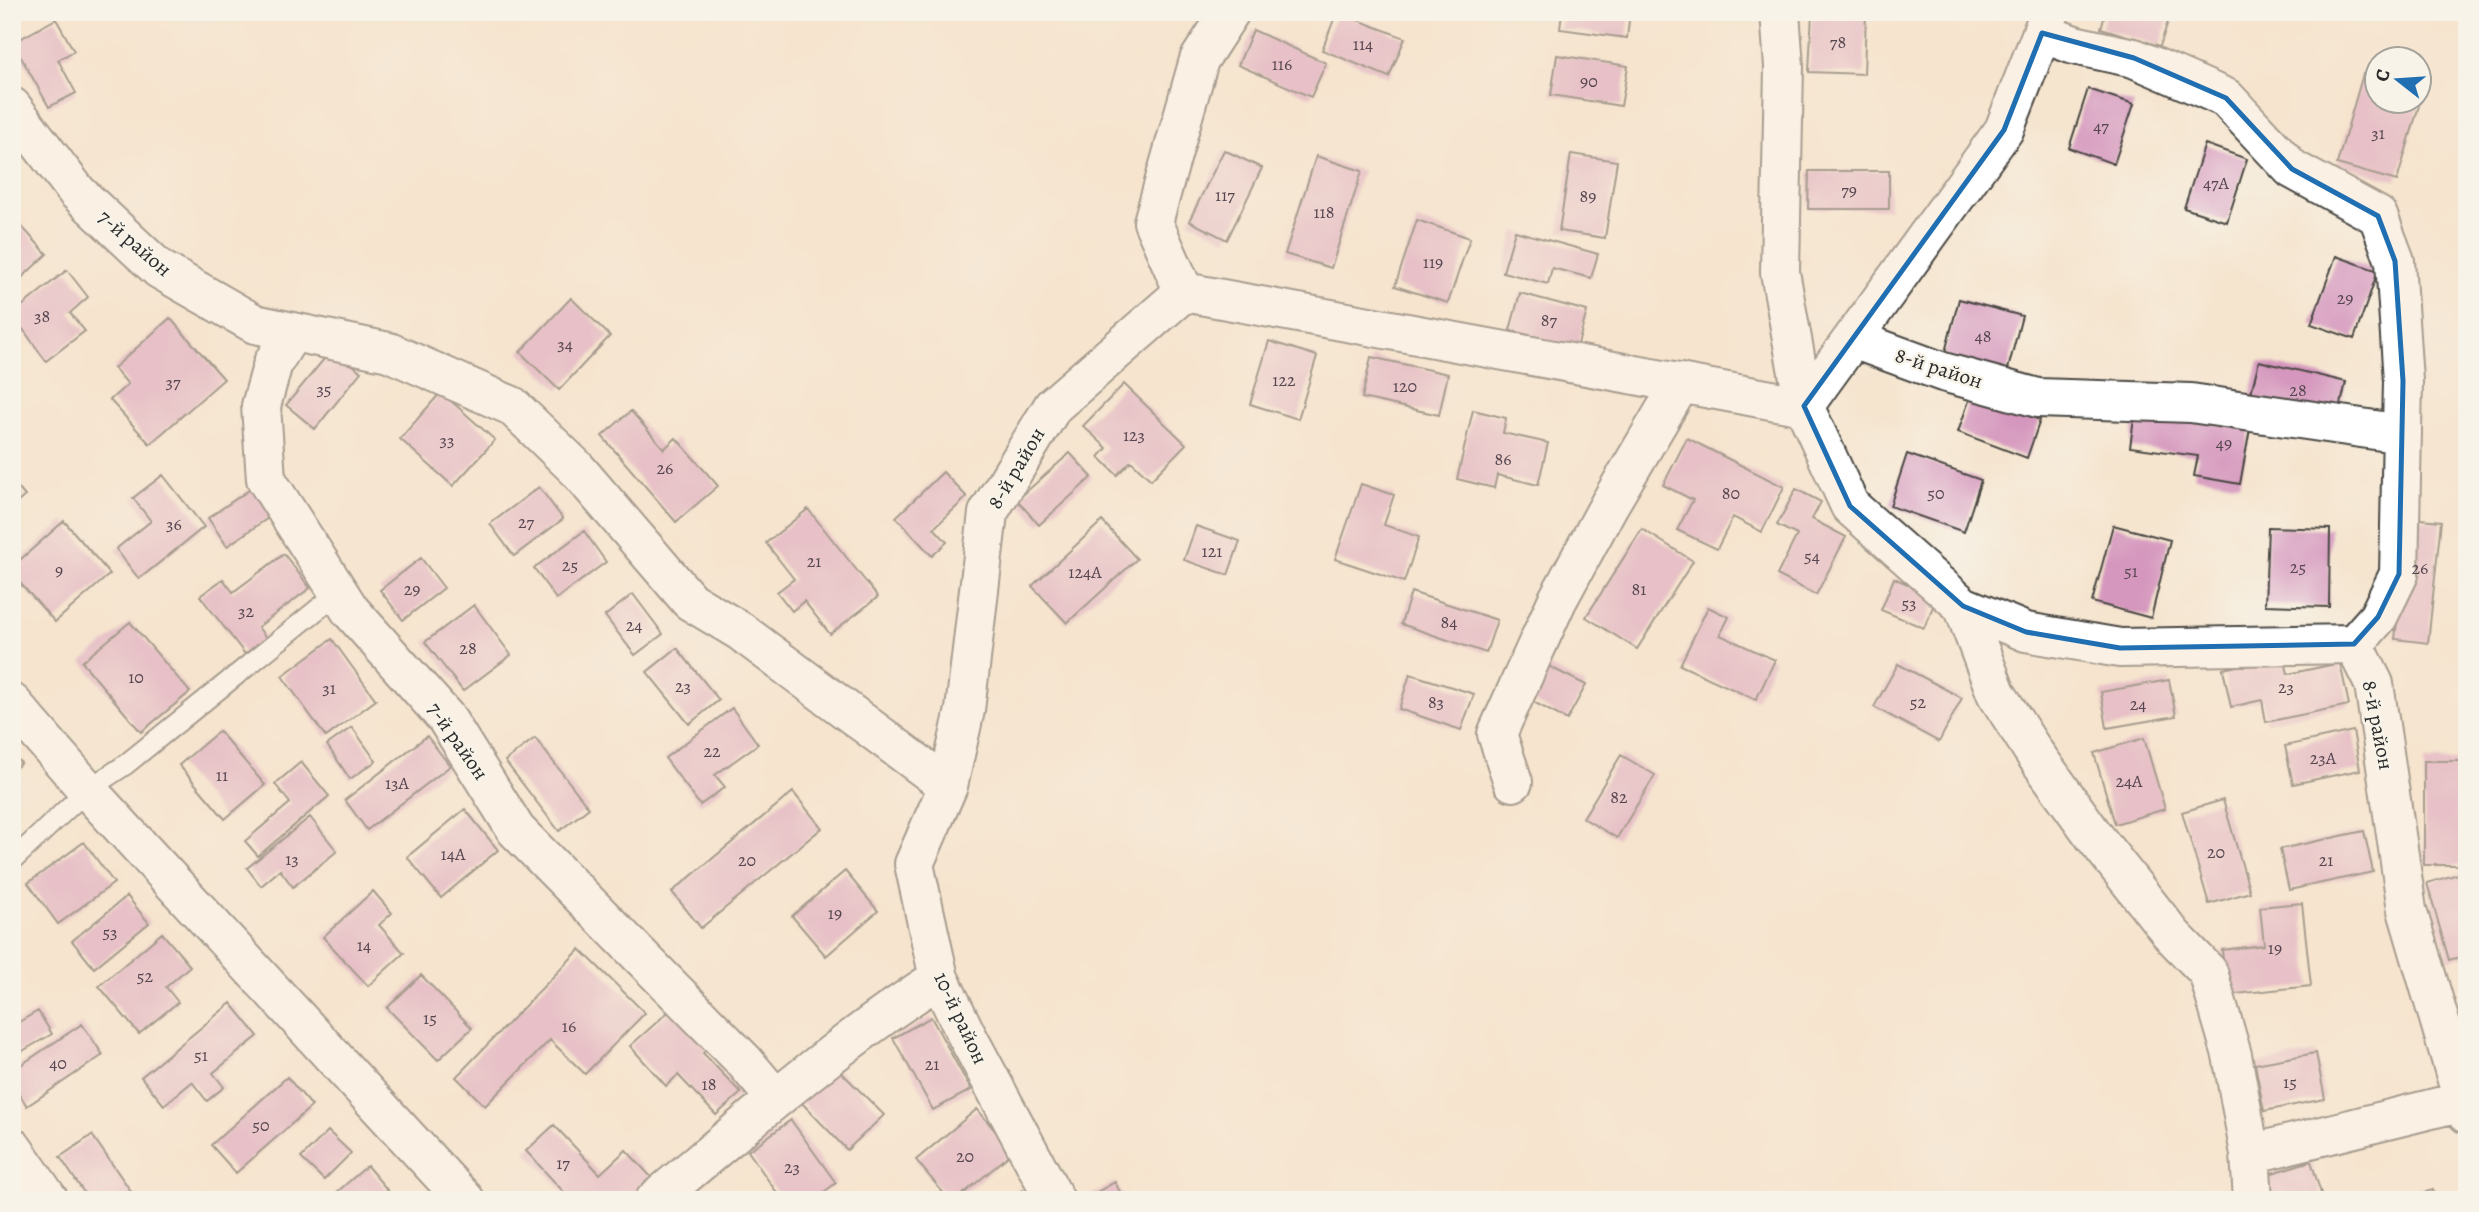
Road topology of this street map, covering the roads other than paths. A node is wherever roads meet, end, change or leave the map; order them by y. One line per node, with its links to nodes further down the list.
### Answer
1 (1230, 12): 5 (street)
2 (1780, 12): 9 (street)
3 (2046, 23): 7 (street); 10 (street)
4 (12, 107): 6 (street, 7-й район)
5 (1184, 292): 8 (street); 16 (street, 8-й район)
6 (292, 332): 11 (street, 7-й район); 16 (street, 7-й район)
7 (1853, 339): 9 (street); 10 (street, 8-й район)
8 (1681, 383): 9 (street); 15 (street)
9 (1804, 405): 12 (street)
10 (2402, 435): 13 (street)
11 (339, 592): 17 (lane); 20 (street, 7-й район)
12 (1963, 606): 13 (street); 23 (street)
13 (2354, 644): 21 (street, 8-й район)
14 (12, 703): 17 (street)
15 (1513, 782)
16 (948, 786): 19 (street, 10-й район)
17 (87, 790): 18 (lane); 25 (street)
18 (12, 861)
19 (939, 978): 20 (street); 27 (street, 10-й район)
20 (776, 1099): 26 (street)
21 (2465, 1107): 23 (street)
22 (12, 1147): 24 (street)
23 (2250, 1154): 28 (street)
24 (49, 1200)
25 (466, 1200)
26 (654, 1200)
27 (1055, 1200)
28 (2253, 1200)

